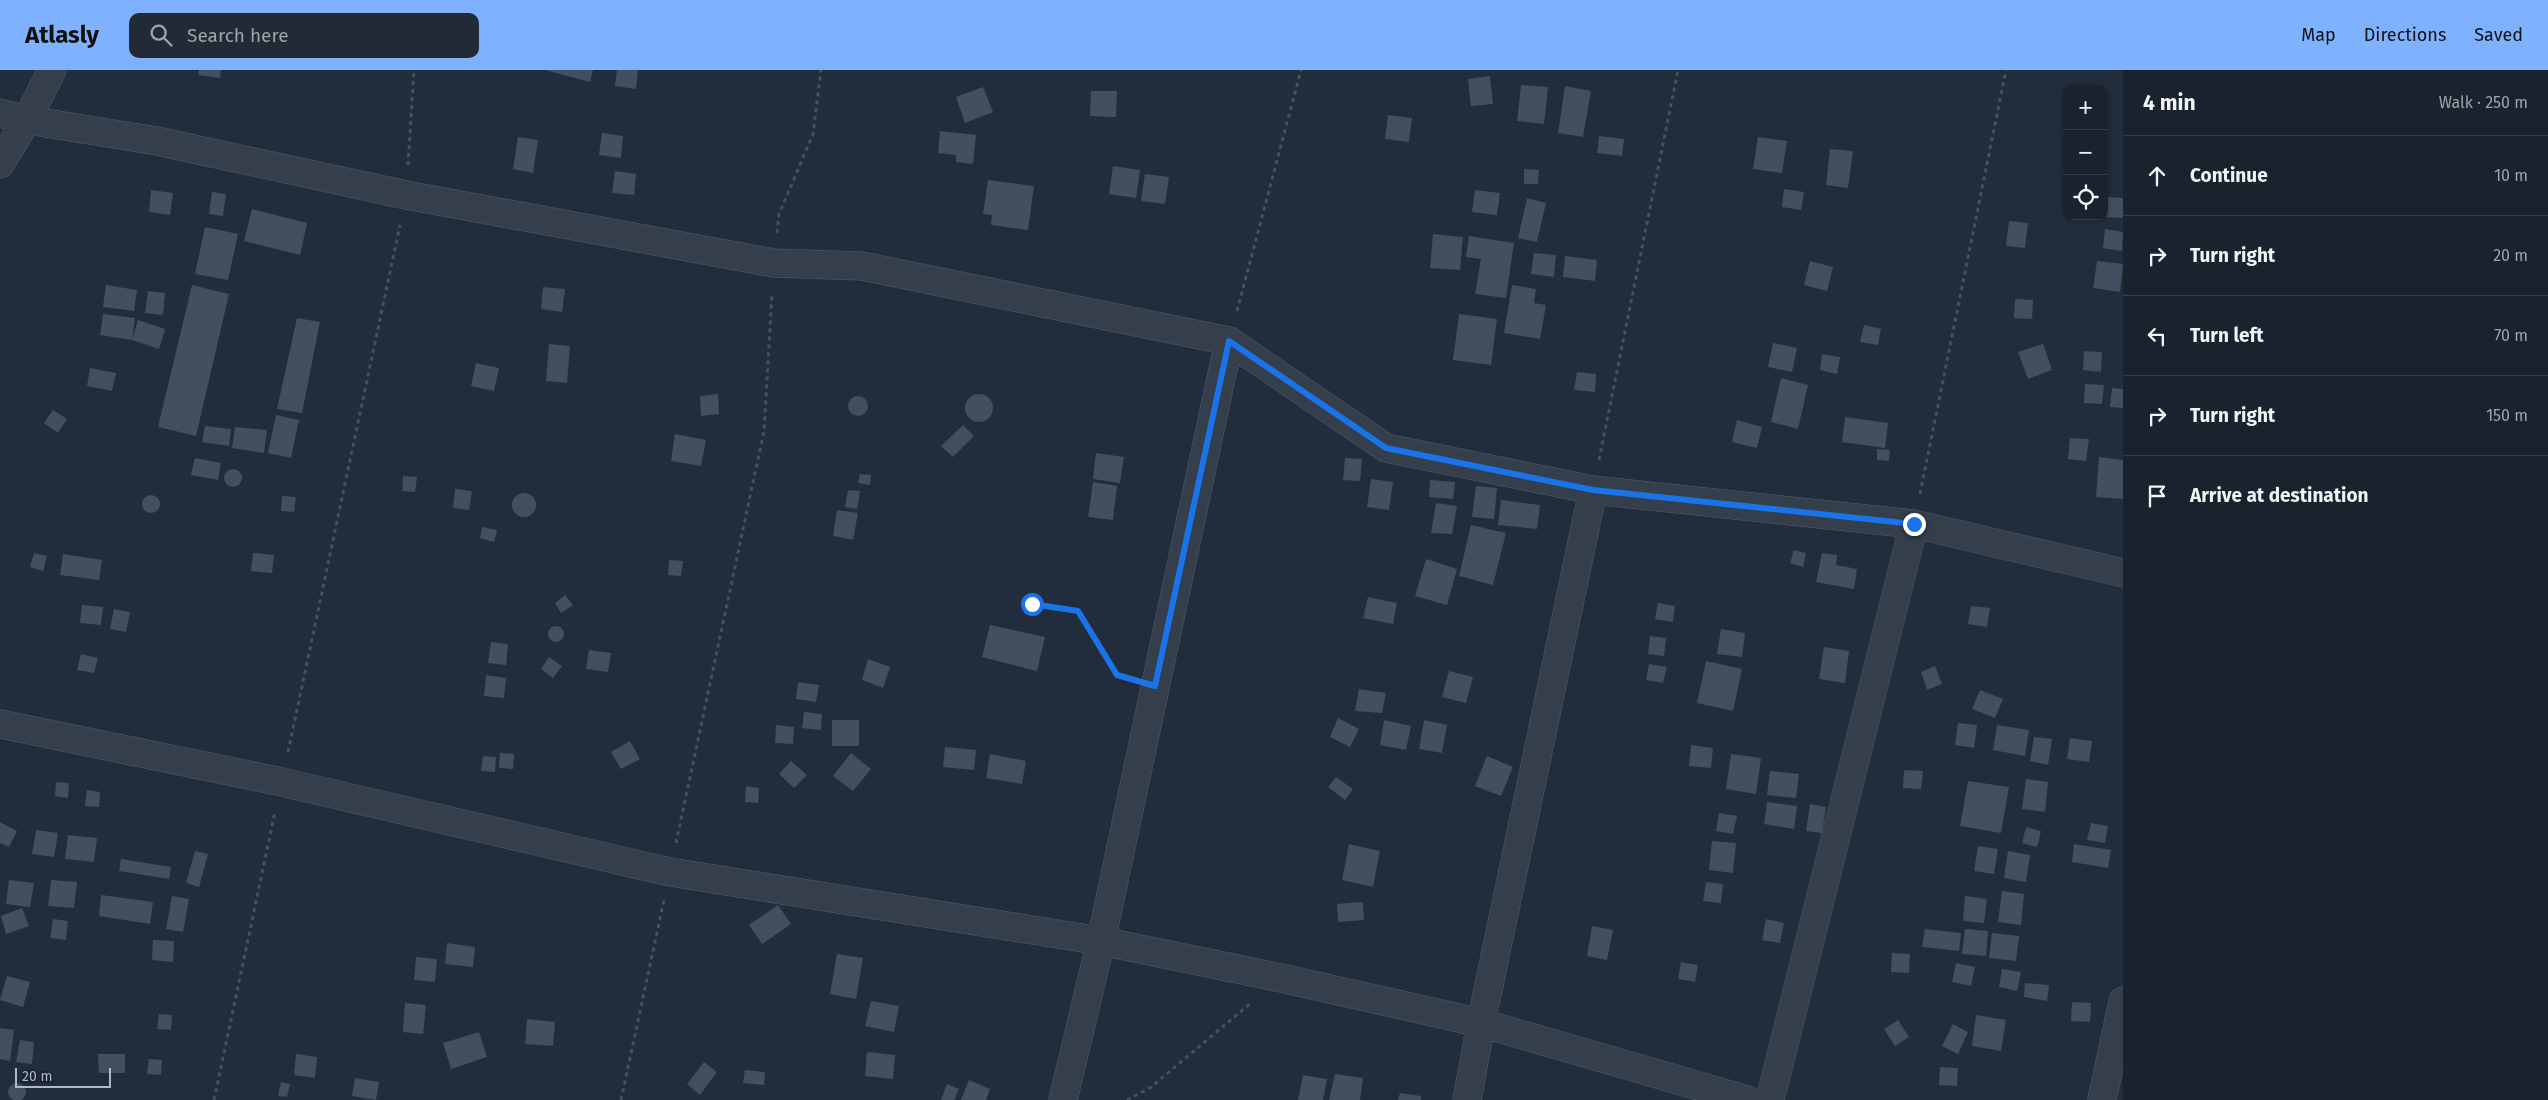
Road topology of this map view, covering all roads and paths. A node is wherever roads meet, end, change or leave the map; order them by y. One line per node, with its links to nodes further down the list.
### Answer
1 (52, 70): 8 (street)
2 (414, 70): 10 (path)
3 (820, 70): 11 (path)
4 (1301, 70): 12 (path)
5 (1678, 70): 13 (path)
6 (2006, 70): 14 (path)
7 (0, 113): 8 (street)
8 (27, 120): 9 (street); 10 (street)
9 (0, 164)
10 (406, 195): 11 (street); 19 (path)
11 (774, 264): 12 (street); 20 (path)
12 (1229, 341): 13 (street); 17 (street)
13 (1593, 490): 14 (street); 24 (street)
14 (1914, 524): 15 (street); 31 (street)
15 (2123, 573)
16 (1032, 604): 17 (path)
17 (1155, 686): 21 (street)
18 (0, 724): 19 (street)
19 (282, 782): 20 (street); 25 (path)
20 (670, 872): 21 (street); 26 (path)
21 (1101, 941): 22 (street); 27 (street)
22 (1281, 978): 24 (street); 28 (path)
23 (2123, 1001): 32 (street)
24 (1481, 1022): 29 (street); 30 (street)
25 (214, 1100)
26 (621, 1100)
27 (1063, 1100)
28 (1127, 1100)
29 (1467, 1100)
30 (1747, 1100)
31 (1770, 1100)
32 (2102, 1100)

